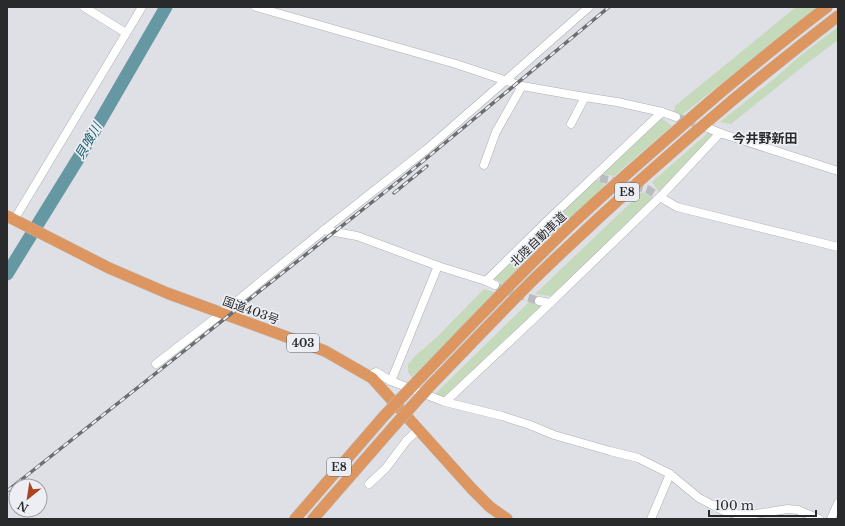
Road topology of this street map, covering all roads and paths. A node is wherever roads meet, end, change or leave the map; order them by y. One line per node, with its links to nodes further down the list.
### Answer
1 (84, 7): 7 (street)
2 (142, 7): 7 (street)
3 (256, 7): 8 (street)
4 (588, 7): 8 (street)
5 (827, 7): 36 (highway, 北陸自動車道 / E8, bridge)
6 (838, 16): 37 (highway, E8, bridge)
7 (126, 33): 19 (street)
8 (506, 80): 9 (street); 20 (street)
9 (522, 86): 10 (street); 16 (street)
10 (584, 98): 11 (street); 13 (street)
11 (662, 112): 12 (street); 23 (street)
12 (676, 117)
13 (571, 124)
14 (708, 128): 15 (street)
15 (720, 133): 17 (street); 18 (street)
16 (484, 165)
17 (838, 171)
18 (660, 197): 21 (street); 26 (street)
19 (13, 220): 27 (highway, 国道403号 / 403)
20 (324, 230): 22 (street); 27 (street)
21 (838, 246)
22 (438, 266): 23 (street); 30 (street)
23 (486, 281): 24 (street)
24 (495, 285)
25 (539, 300): 26 (street)
26 (550, 303): 31 (street)
27 (222, 313): 28 (street); 29 (highway, 国道403号 / 403)
28 (156, 364)
29 (369, 376): 30 (street); 32 (highway, 国道403号 / 403)
30 (391, 381): 31 (street)
31 (445, 402): 33 (street)
32 (418, 430): 34 (street); 38 (highway, 国道403号 / 403)
33 (670, 474): 39 (street); 40 (street)
34 (370, 484)
35 (838, 503): 41 (street)
36 (296, 519)
37 (313, 519)
38 (508, 519)
39 (651, 519)
40 (819, 519)
41 (831, 519)

